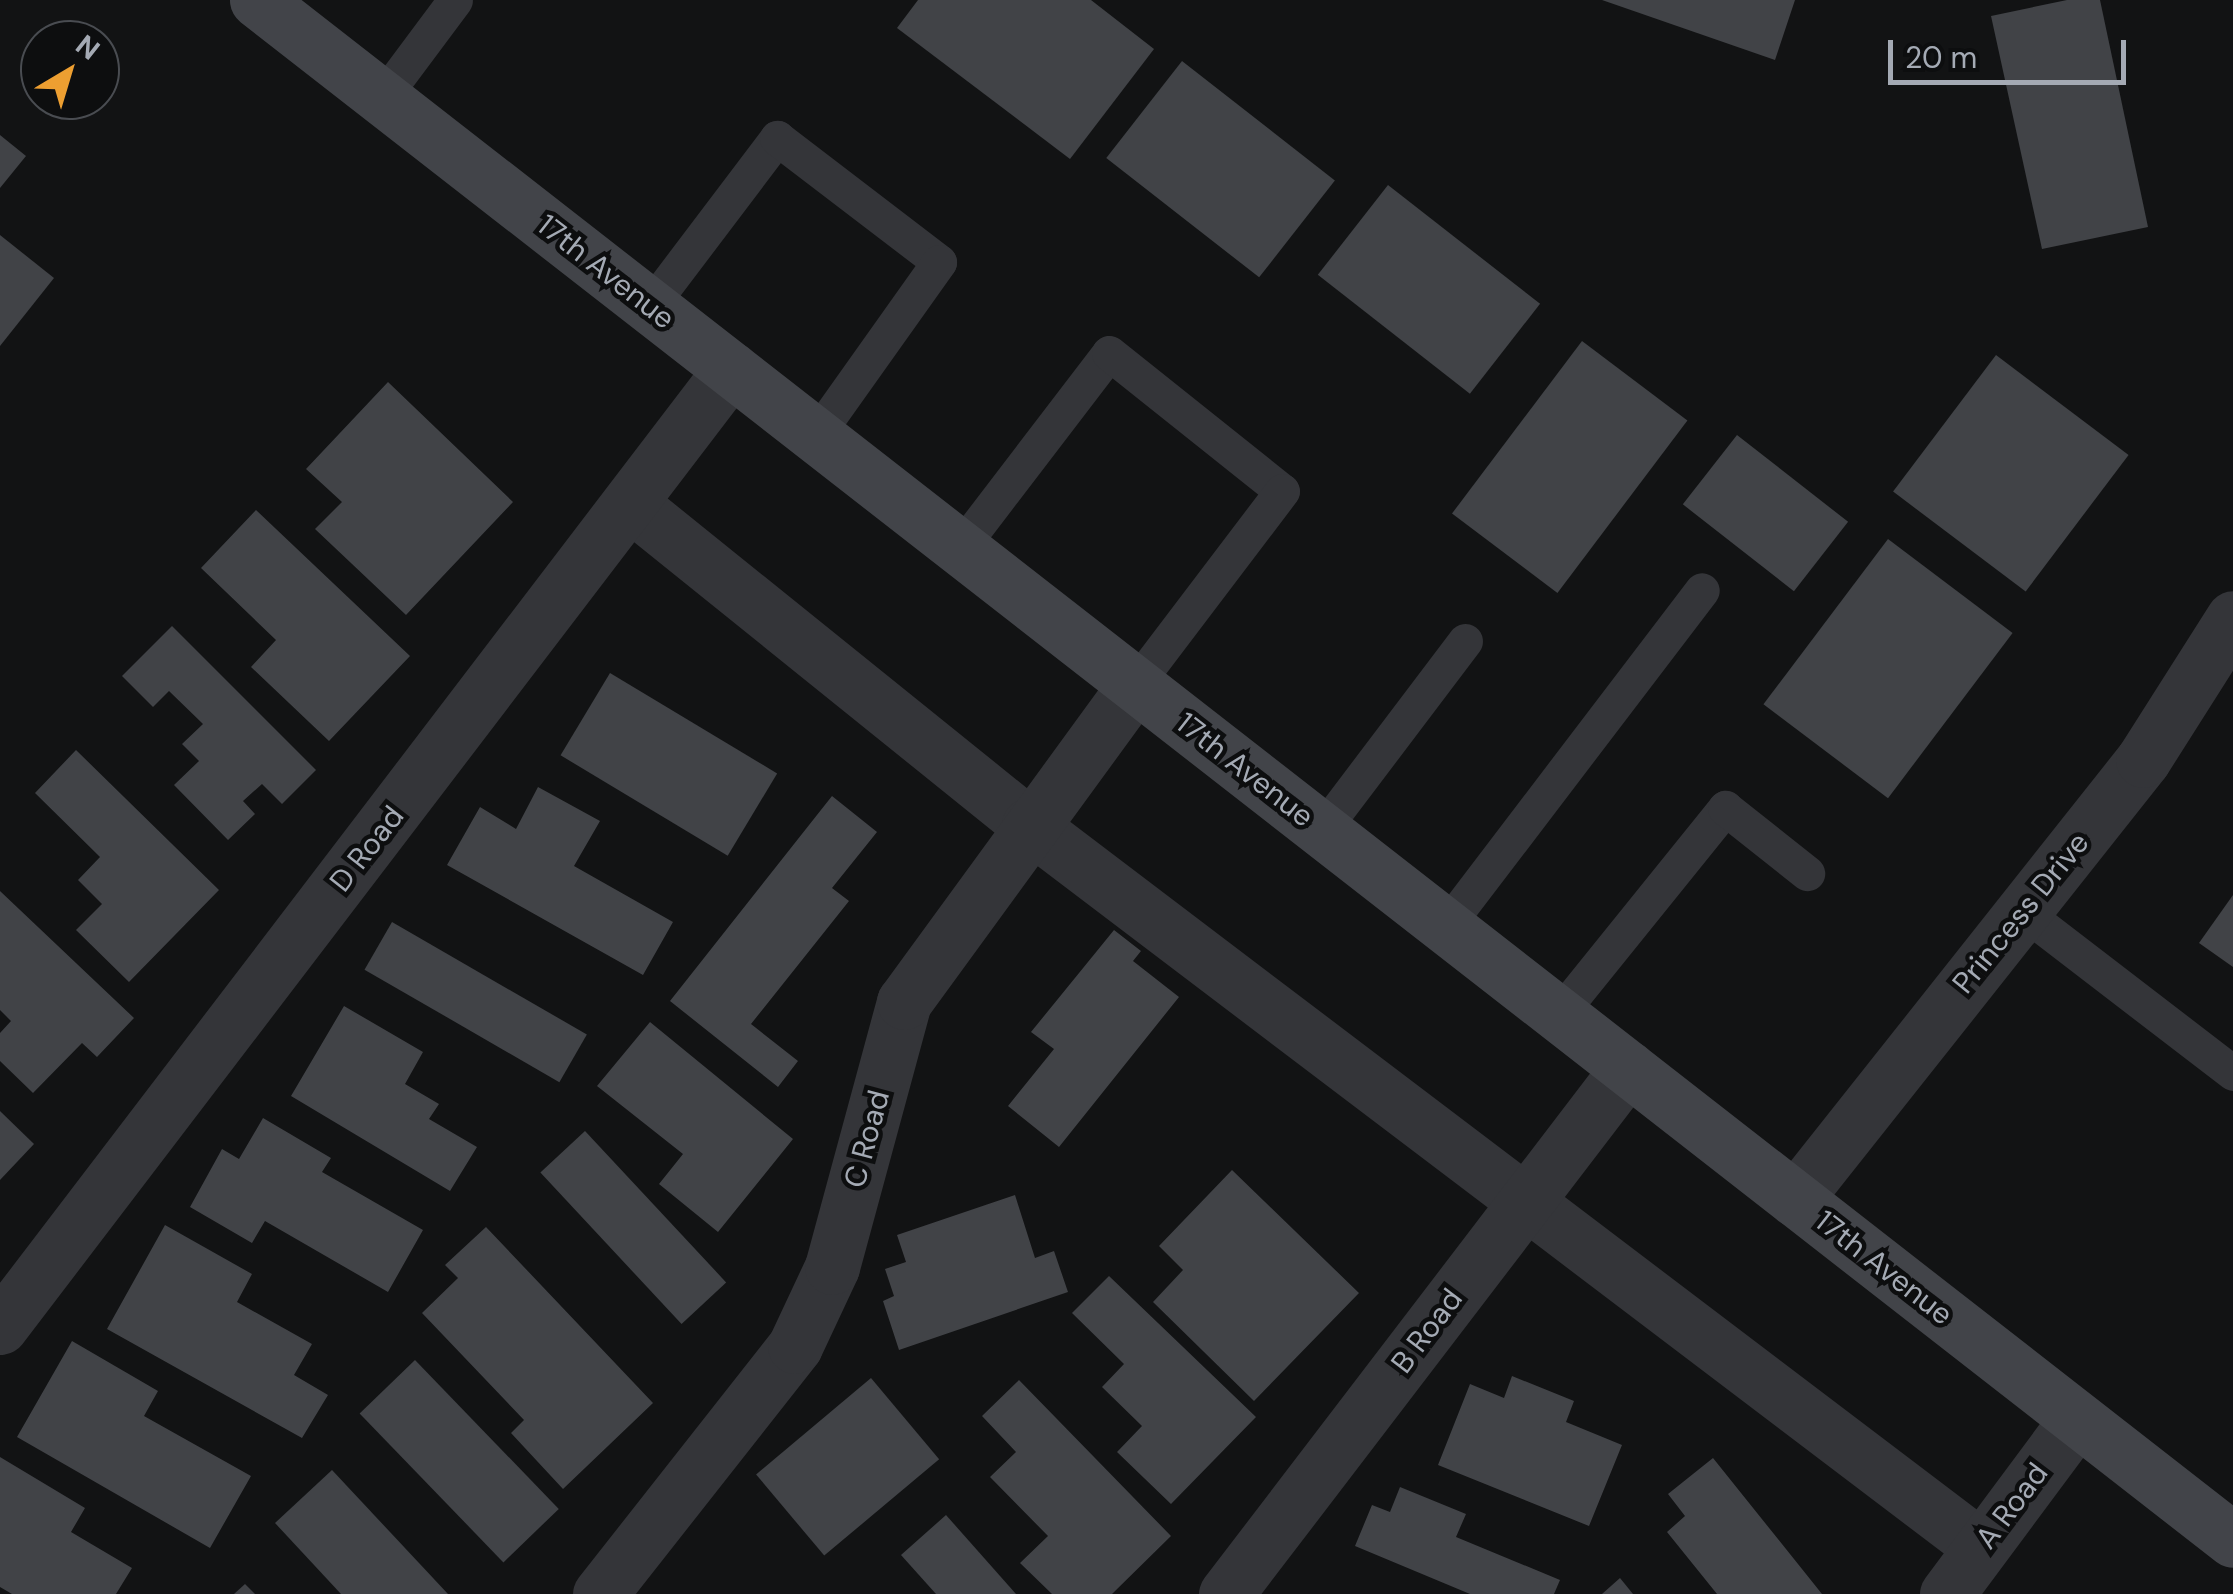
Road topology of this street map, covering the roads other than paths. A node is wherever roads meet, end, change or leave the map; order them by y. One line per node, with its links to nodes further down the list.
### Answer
1 (256, 0): 3 (main road, 17th Avenue)
2 (454, 0): 3 (lane)
3 (382, 98): 4 (main road, 17th Avenue)
4 (650, 306): 5 (main road, 17th Avenue); 6 (lane)
5 (732, 370): 6 (main road, 17th Avenue); 7 (street, D Road)
6 (816, 435): 8 (main road, 17th Avenue)
7 (632, 505): 13 (street); 23 (street, D Road)
8 (960, 548): 12 (main road, 17th Avenue); 12 (lane)
9 (1702, 590): 17 (lane)
10 (2233, 618): 16 (street, Princess Drive)
11 (1466, 642): 14 (lane)
12 (1135, 685): 13 (street, C Road); 14 (main road, 17th Avenue)
13 (1029, 825): 22 (street); 27 (street, C Road)
14 (1322, 830): 17 (main road, 17th Avenue)
15 (1807, 873): 18 (lane)
16 (2022, 912): 20 (lane); 21 (street, Princess Drive)
17 (1446, 926): 18 (main road, 17th Avenue)
18 (1559, 1014): 19 (main road, 17th Avenue)
19 (1628, 1068): 21 (main road, 17th Avenue); 22 (street, B Road)
20 (2233, 1073)
21 (1795, 1199): 24 (main road, 17th Avenue)
22 (1528, 1200): 26 (street); 28 (street, B Road)
23 (0, 1327)
24 (2077, 1419): 25 (main road, 17th Avenue); 26 (street, A Road)
25 (2233, 1540)
26 (1982, 1548): 29 (street, A Road)
27 (600, 1594)
28 (1226, 1594)
29 (1947, 1594)

